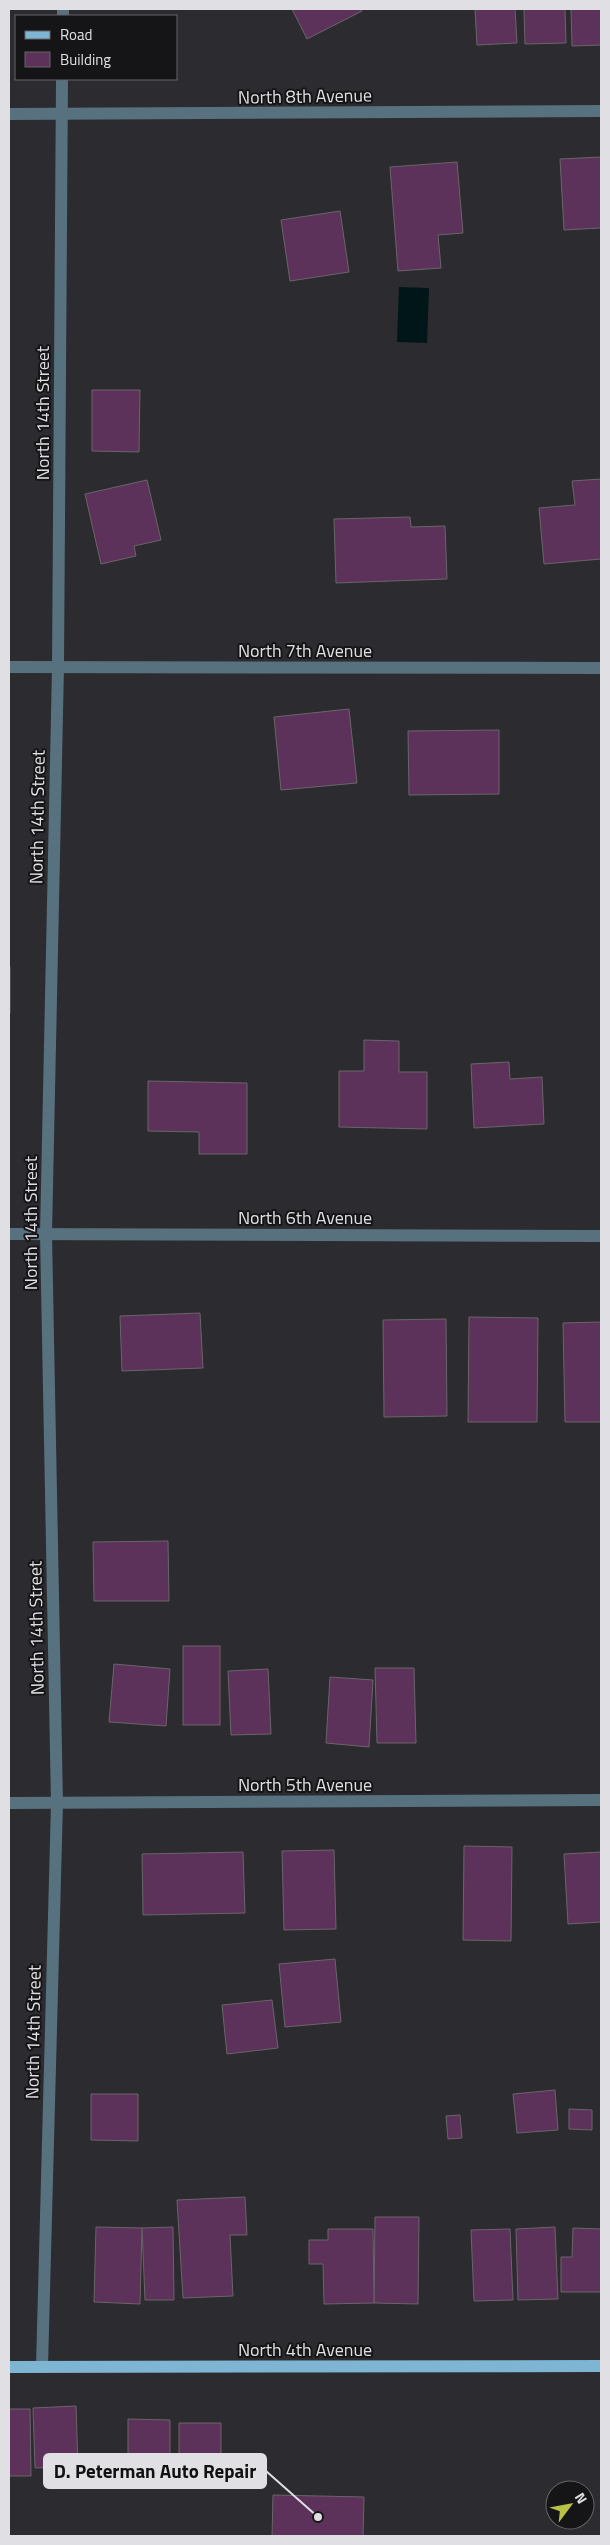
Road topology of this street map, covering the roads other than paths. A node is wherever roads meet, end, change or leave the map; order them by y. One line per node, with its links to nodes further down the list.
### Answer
1 (62, 80): 4 (street, North 14th Street)
2 (601, 111): 4 (street, North 8th Avenue)
3 (9, 114): 4 (street, North 8th Avenue)
4 (62, 115): 6 (street, North 14th Street)
5 (9, 667): 6 (street, North 7th Avenue)
6 (58, 667): 7 (street, North 7th Avenue); 9 (street, North 14th Street)
7 (601, 668)
8 (9, 1234): 9 (street, North 6th Avenue)
9 (46, 1234): 10 (street, North 6th Avenue); 13 (street, North 14th Street)
10 (601, 1236)
11 (601, 1800): 13 (street, North 5th Avenue)
12 (9, 1803): 13 (street, North 5th Avenue)
13 (57, 1803): 16 (street, North 14th Street)
14 (601, 2366): 16 (main road, North 4th Avenue)
15 (9, 2367): 16 (main road, North 4th Avenue)
16 (42, 2367)

